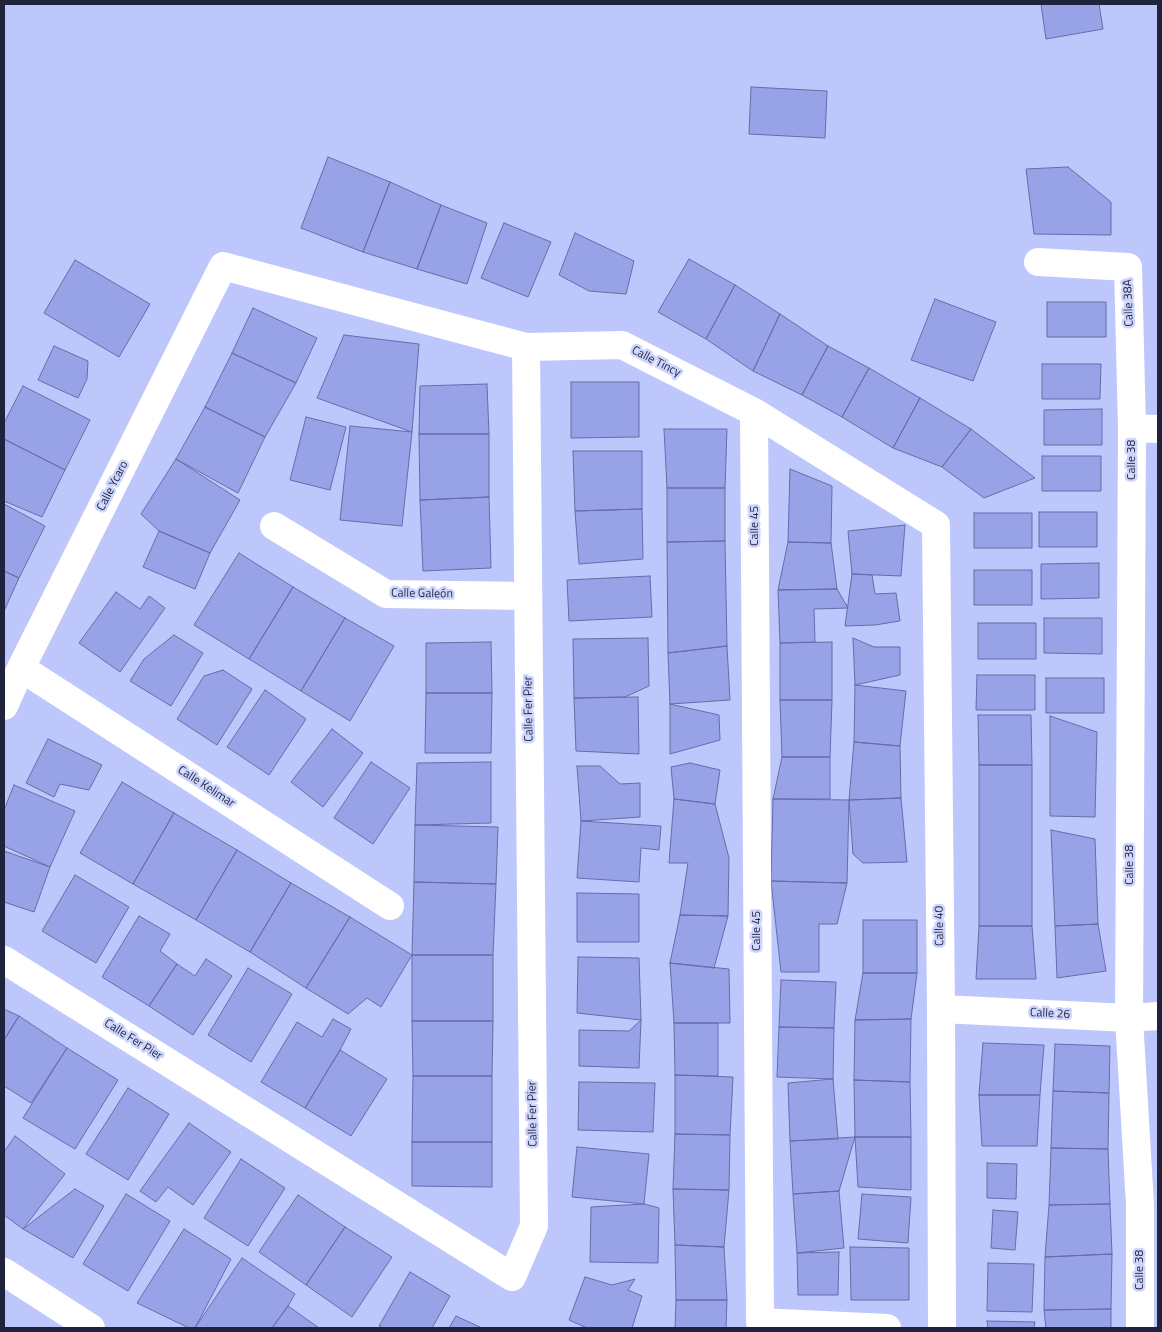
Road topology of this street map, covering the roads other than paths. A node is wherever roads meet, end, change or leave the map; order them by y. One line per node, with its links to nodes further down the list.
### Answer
1 (1038, 262): 5 (street, Calle 38A)
2 (223, 266): 3 (street, Calle Tincy); 9 (street, Calle Ycaro)
3 (526, 347): 4 (street, Calle Tincy); 8 (street, Calle Fer Pier)
4 (754, 412): 6 (street, Calle Tincy); 19 (street, Calle 45)
5 (1145, 428): 15 (street, Calle 38)
6 (936, 524): 13 (street, Calle 40)
7 (274, 526): 8 (street, Calle Galeón)
8 (528, 596): 12 (street, Calle Fer Pier)
9 (21, 668): 10 (street, Calle Ycaro); 11 (street, Calle Kelimar)
10 (4, 706)
11 (390, 906)
12 (4, 960)
13 (941, 1009): 15 (street, Calle 26); 20 (street, Calle 40)
14 (1158, 1016): 15 (street, Calle 26)
15 (1129, 1018): 16 (street, Calle 38)
16 (1149, 1205): 21 (street, Calle 38)
17 (4, 1272): 18 (street)
18 (91, 1328)
19 (887, 1328)
20 (942, 1328)
21 (1140, 1328)

